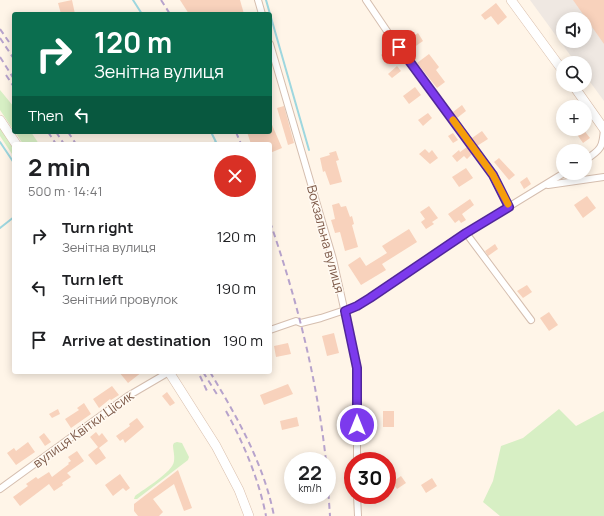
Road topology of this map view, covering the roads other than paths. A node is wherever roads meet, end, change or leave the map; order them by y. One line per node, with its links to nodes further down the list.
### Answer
1 (258, 0): 4 (street)
2 (366, 0): 16 (street)
3 (512, 0): 6 (main road)
4 (261, 12)
5 (272, 51): 18 (street, Вокзальна вулиця)
6 (556, 61)
7 (578, 92): 9 (main road)
8 (0, 120): 10 (main road)
9 (604, 128): 11 (street)
10 (15, 142)
11 (601, 152): 12 (street)
12 (592, 156)
13 (604, 177): 15 (street)
14 (556, 178): 15 (street)
15 (544, 185): 16 (street)
16 (509, 207): 17 (street)
17 (466, 233): 18 (street); 19 (street)
18 (345, 311): 20 (street); 23 (street, Вокзальна вулиця)
19 (531, 320)
20 (272, 329)
21 (166, 374): 24 (street, вулиця Квітки Цісик)
22 (170, 374): 26 (main road)
23 (357, 452)
24 (0, 489)
25 (357, 504): 27 (street)
26 (249, 516)
27 (358, 516)

